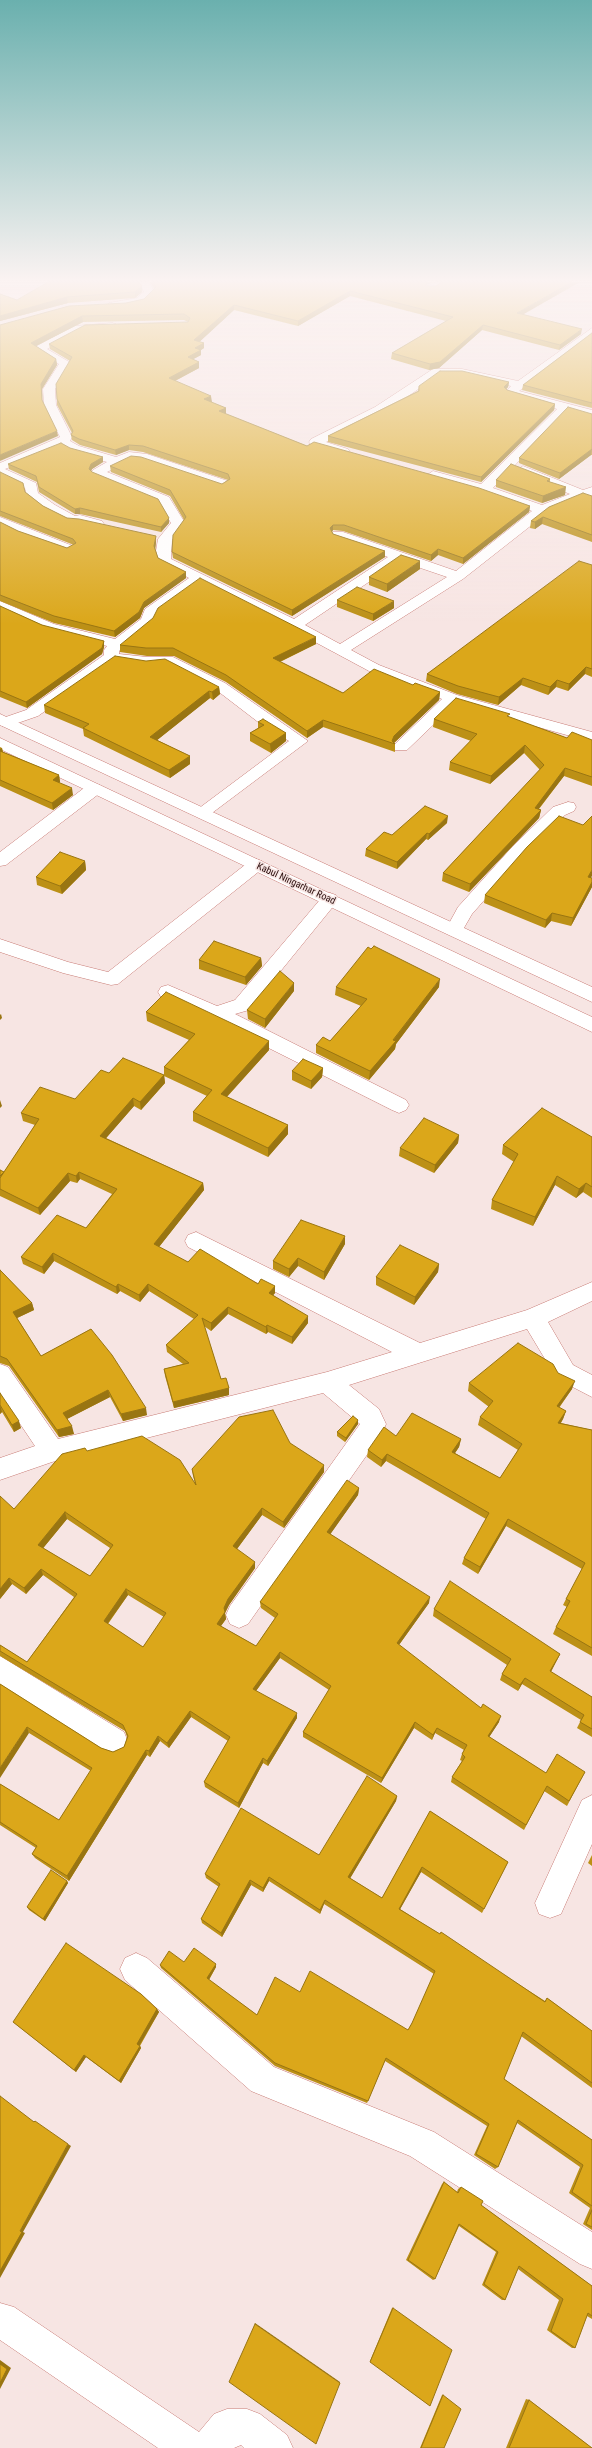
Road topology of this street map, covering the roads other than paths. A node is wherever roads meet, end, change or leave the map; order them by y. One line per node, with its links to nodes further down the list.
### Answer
1 (49, 396): 6 (main road)
2 (399, 396): 7 (main road)
3 (522, 396): 4 (main road)
4 (564, 408): 5 (main road); 9 (main road)
5 (592, 414)
6 (63, 442): 8 (main road); 10 (main road)
7 (354, 455)
8 (118, 461): 13 (main road); 21 (main road)
9 (506, 465): 14 (main road); 15 (main road)
10 (0, 467)
11 (0, 472): 18 (main road)
12 (423, 473): 14 (main road)
13 (223, 484)
14 (484, 489): 16 (main road)
15 (588, 494): 16 (main road)
16 (542, 510): 24 (main road)
17 (0, 521): 22 (main road)
18 (112, 528)
19 (338, 535): 23 (main road)
20 (149, 536): 21 (main road)
21 (165, 539): 25 (main road)
22 (68, 549)
23 (398, 556): 24 (main road); 27 (main road)
24 (458, 576): 29 (main road)
25 (199, 578): 27 (main road); 28 (main road)
26 (0, 606): 28 (main road)
27 (295, 625): 29 (main road)
28 (114, 650): 31 (main road); 37 (main road)
29 (341, 650): 30 (main road)
30 (452, 698): 32 (main road); 34 (main road)
31 (3, 721): 37 (main road)
32 (592, 737)
33 (0, 743): 35 (main road, Kabul Ningarhar Road)
34 (401, 748)
35 (94, 789): 38 (main road); 39 (main road, Kabul Ningarhar Road)
36 (568, 807): 41 (main road)
37 (202, 812): 41 (main road)
38 (0, 861)
39 (256, 865): 40 (main road, Kabul Ningarhar Road); 42 (main road)
40 (330, 899): 45 (main road); 46 (main road, Kabul Ningarhar Road)
41 (455, 930): 44 (main road)
42 (0, 945)
43 (168, 992): 45 (main road)
44 (592, 995)
45 (216, 1013): 47 (main road)
46 (592, 1025)
47 (400, 1106)
48 (196, 1240): 51 (main road)
49 (592, 1291): 50 (main road)
50 (533, 1318): 51 (main road); 54 (main road)
51 (417, 1353): 53 (main road)
52 (0, 1374): 55 (main road)
53 (326, 1382): 55 (main road); 57 (main road)
54 (592, 1387)
55 (52, 1451): 56 (main road)
56 (0, 1469)
57 (239, 1615)
58 (0, 1670): 59 (main road)
59 (114, 1742)
60 (592, 1810): 61 (main road)
61 (550, 1903)
62 (136, 1969): 63 (main road)
63 (592, 2252)
64 (1, 2320): 65 (main road)
65 (191, 2448)
66 (210, 2448): 67 (main road)
67 (274, 2448)

